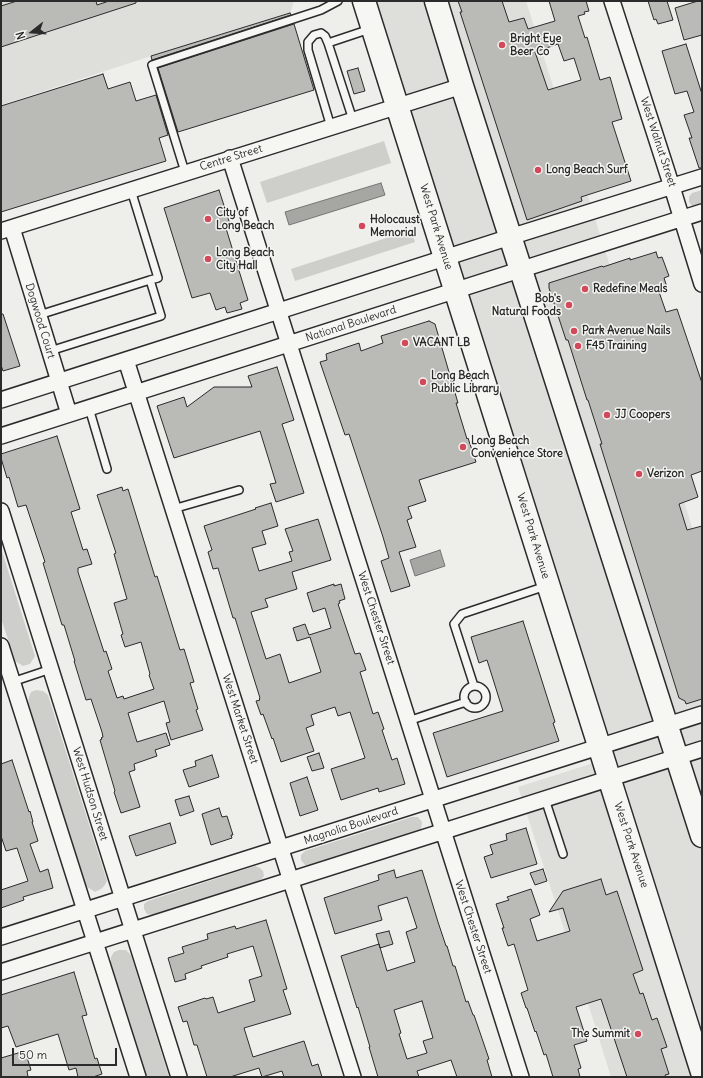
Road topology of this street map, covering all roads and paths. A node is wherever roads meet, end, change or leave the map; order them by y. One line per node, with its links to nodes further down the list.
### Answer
1 (338, 1): 12 (lane)
2 (364, 1): 5 (highway, West Park Avenue)
3 (436, 1): 7 (highway)
4 (612, 1): 14 (street, West Walnut Street)
5 (373, 28): 6 (lane); 8 (highway, West Park Avenue)
6 (328, 43): 9 (lane); 10 (lane)
7 (462, 86): 8 (street, Centre Street); 19 (highway)
8 (397, 106): 9 (street, Centre Street); 20 (highway, West Park Avenue)
9 (353, 120): 10 (street, Centre Street)
10 (331, 127): 11 (street, Centre Street)
11 (230, 158): 12 (street, Centre Street); 25 (street, West Chester Street)
12 (185, 172): 15 (street, Centre Street)
13 (702, 177): 14 (street)
14 (672, 187): 17 (street, West Walnut Street); 19 (street)
15 (131, 190): 18 (street, Centre Street); 22 (lane)
16 (702, 212): 17 (street, National Boulevard)
17 (681, 219): 21 (street, National Boulevard); 23 (street, West Walnut Street)
18 (6, 229): 26 (street, Dogwood Court)
19 (510, 237): 20 (street); 21 (highway)
20 (445, 258): 24 (highway, West Park Avenue); 25 (street)
21 (521, 269): 24 (street, National Boulevard); 48 (highway)
22 (150, 280): 26 (lane); 28 (lane)
23 (702, 284)
24 (455, 290): 27 (street, National Boulevard); 40 (highway, West Park Avenue)
25 (279, 312): 27 (street, West Chester Street); 29 (street)
26 (39, 315): 28 (street, Dogwood Court)
27 (289, 344): 31 (street, National Boulevard); 47 (street, West Chester Street)
28 (50, 351): 30 (street, Dogwood Court)
29 (126, 360): 30 (street); 31 (street, West Market Street)
30 (59, 382): 32 (street); 34 (street, Dogwood Court)
31 (136, 392): 33 (street, National Boulevard); 38 (street, West Market Street)
32 (1, 400)
33 (89, 408): 34 (street, National Boulevard); 36 (lane)
34 (69, 414): 35 (street, National Boulevard)
35 (1, 436)
36 (107, 469)
37 (239, 490): 38 (lane)
38 (173, 509): 57 (street, West Market Street)
39 (1, 511): 42 (street, West Hudson Street)
40 (548, 585): 44 (lane); 49 (highway, West Park Avenue)
41 (1, 646): 43 (street)
42 (51, 669): 43 (lane); 60 (street, West Hudson Street)
43 (12, 682): 61 (street)
44 (474, 686): 45 (lane); 45 (lane)
45 (466, 702): 47 (lane)
46 (702, 714): 48 (street, Magnolia Boulevard)
47 (408, 721): 54 (street, West Chester Street)
48 (666, 725): 49 (street, Magnolia Boulevard); 51 (highway)
49 (599, 747): 52 (highway, West Park Avenue); 54 (street, Magnolia Boulevard)
50 (702, 749): 51 (street)
51 (677, 757): 52 (street); 56 (highway)
52 (609, 778): 53 (street); 66 (highway, West Park Avenue)
53 (545, 799): 55 (street); 58 (lane)
54 (433, 800): 55 (street, West Chester Street); 57 (street, Magnolia Boulevard)
55 (443, 832): 59 (street); 70 (street, West Chester Street)
56 (702, 836)
57 (281, 848): 59 (street, West Market Street); 60 (street, Magnolia Boulevard)
58 (563, 854)
59 (291, 880): 62 (street); 69 (street, West Market Street)
60 (123, 898): 61 (street, Magnolia Boulevard); 62 (street, West Hudson Street)
61 (85, 911): 63 (street, Magnolia Boulevard); 64 (street)
62 (133, 930): 64 (street); 68 (street, West Hudson Street)
63 (1, 937)
64 (95, 942): 65 (street); 67 (street)
65 (1, 972)
66 (702, 1072)
67 (138, 1077)
68 (179, 1077)
69 (353, 1077)
70 (521, 1077)

